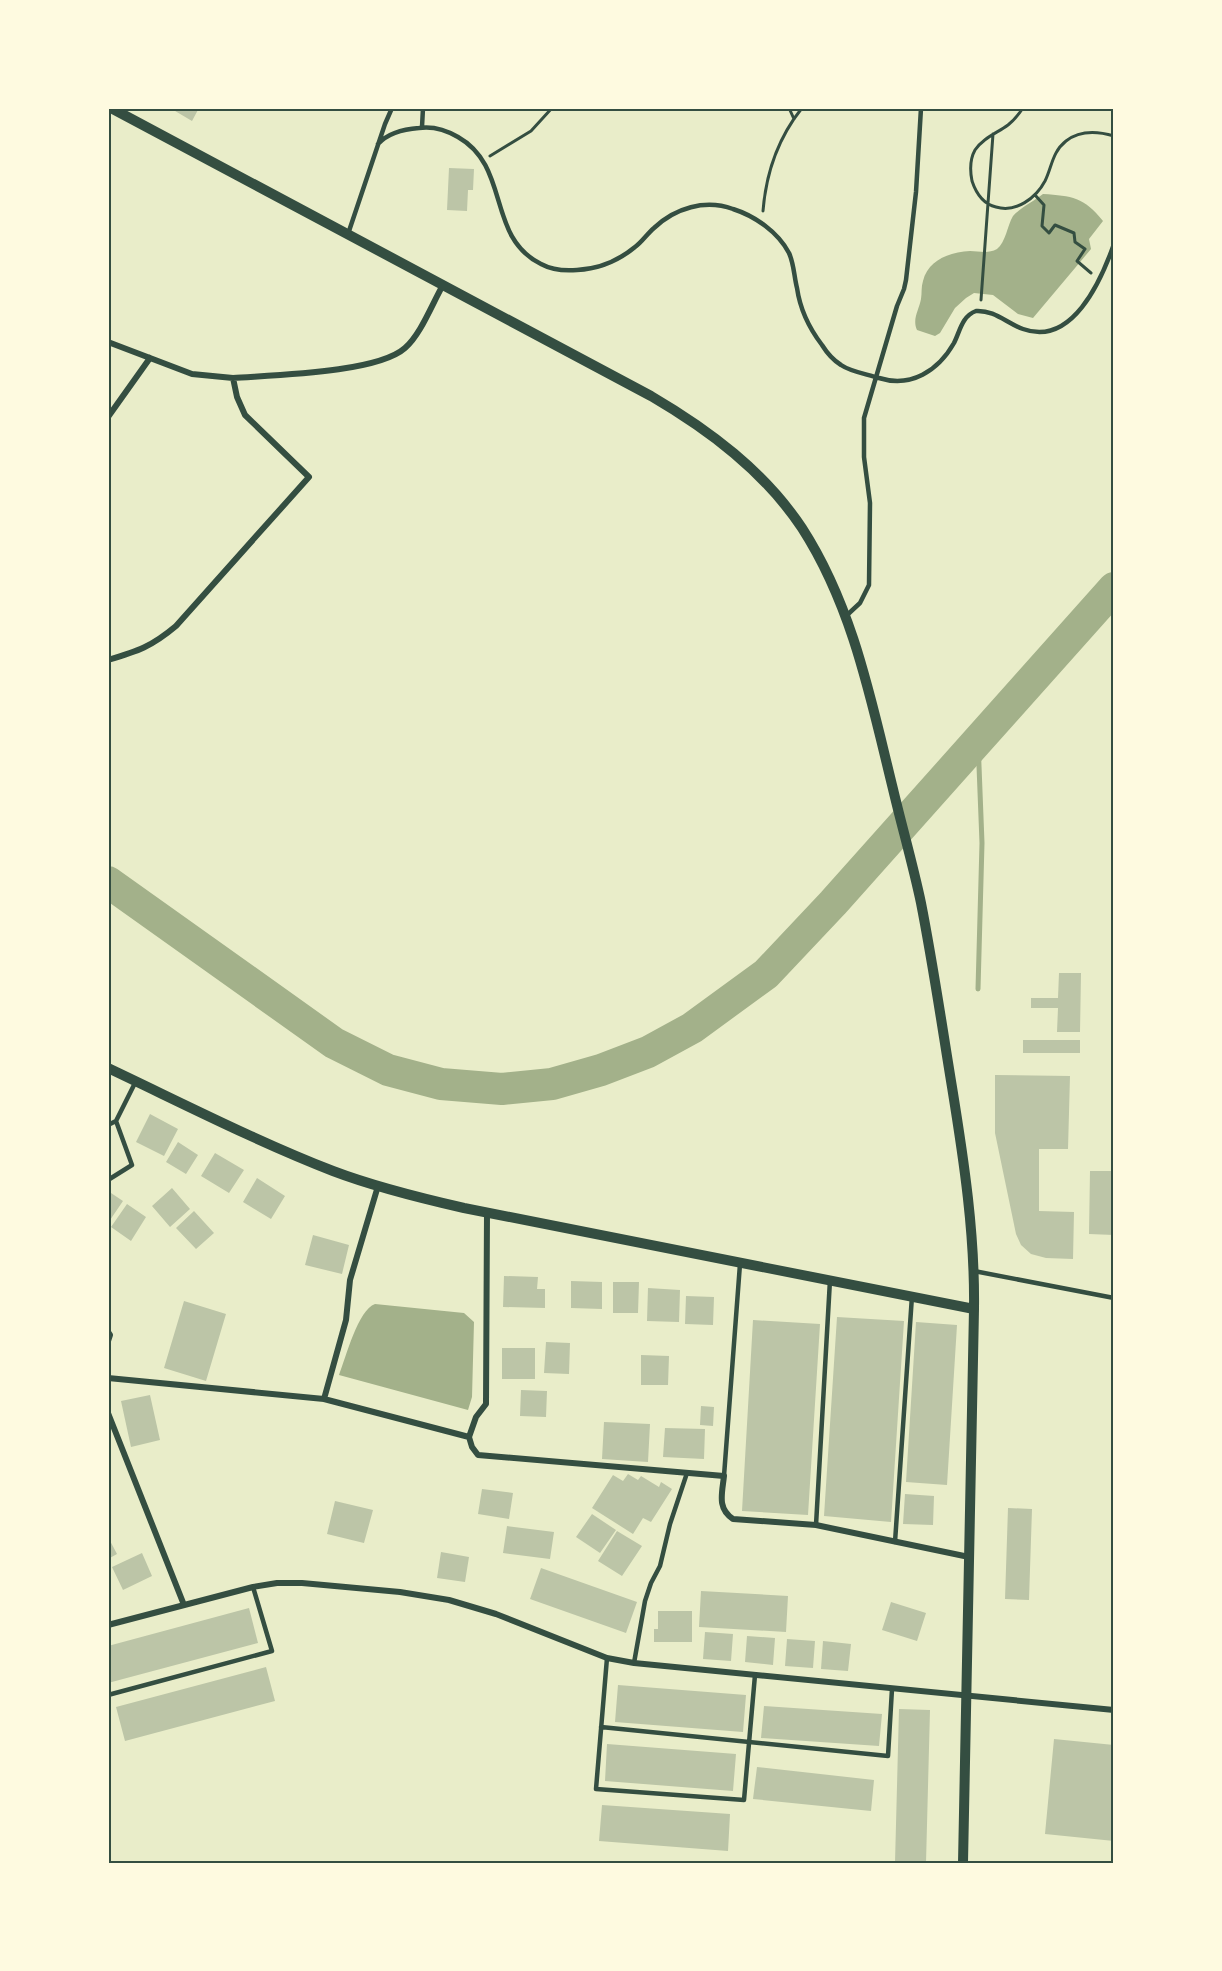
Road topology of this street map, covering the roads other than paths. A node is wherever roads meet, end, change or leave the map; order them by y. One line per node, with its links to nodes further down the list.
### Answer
1 (111, 108): 7 (street)
2 (392, 108): 6 (lane)
3 (423, 108): 5 (lane)
4 (921, 108): 12 (lane)
5 (422, 128): 6 (lane); 12 (lane)
6 (378, 144): 7 (lane)
7 (348, 234): 9 (street)
8 (1114, 244): 12 (lane)
9 (443, 285): 13 (street); 15 (street)
10 (108, 342): 11 (street)
11 (150, 358): 13 (street); 14 (street)
12 (875, 377): 15 (lane)
13 (233, 378): 16 (street)
14 (108, 417)
15 (846, 616): 25 (street)
16 (108, 660)
17 (108, 1068): 18 (street)
18 (136, 1081): 19 (lane); 22 (street)
19 (116, 1121): 20 (lane); 21 (lane)
20 (108, 1125)
21 (108, 1180)
22 (378, 1186): 23 (street); 33 (street)
23 (487, 1213): 24 (street); 35 (street)
24 (740, 1263): 26 (street); 37 (lane)
25 (974, 1271): 28 (lane); 29 (street)
26 (830, 1280): 27 (street); 38 (lane)
27 (912, 1296): 29 (street); 39 (lane)
28 (1114, 1298)
29 (974, 1309): 40 (street)
30 (108, 1332): 31 (street)
31 (108, 1341)
32 (108, 1378): 33 (street)
33 (324, 1399): 35 (street)
34 (108, 1413): 42 (street)
35 (470, 1437): 36 (street)
36 (687, 1473): 37 (street); 45 (lane)
37 (724, 1476): 38 (street)
38 (816, 1526): 39 (street)
39 (895, 1542): 40 (street)
40 (969, 1557): 49 (street)
41 (253, 1587): 42 (street); 44 (street); 48 (lane)
42 (184, 1605): 43 (street)
43 (108, 1625)
44 (607, 1658): 45 (street); 51 (lane)
45 (634, 1663): 46 (street)
46 (755, 1675): 47 (street); 52 (lane)
47 (892, 1689): 49 (street); 52 (lane)
48 (108, 1695)
49 (966, 1696): 50 (street); 53 (street)
50 (1114, 1710)
51 (601, 1727): 52 (lane); 52 (lane)
52 (749, 1742)
53 (963, 1863)

